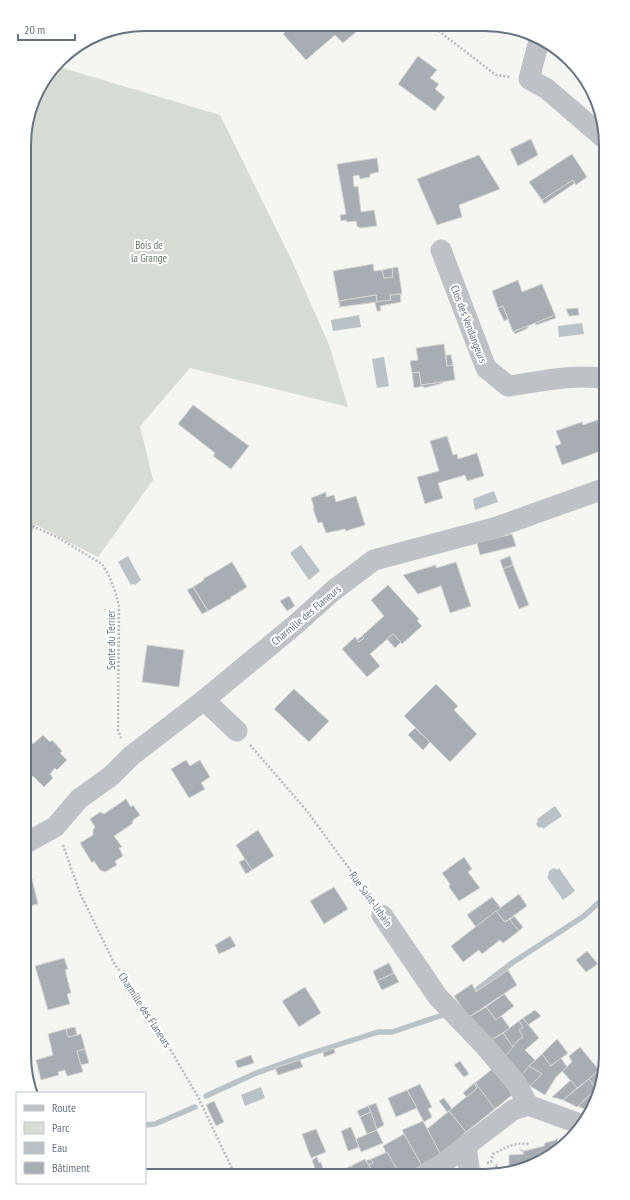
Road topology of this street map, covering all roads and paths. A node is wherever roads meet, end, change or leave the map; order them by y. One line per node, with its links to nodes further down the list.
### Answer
1 (439, 31): 3 (path)
2 (538, 44): 3 (street)
3 (529, 79): 4 (street)
4 (598, 132)
5 (441, 250): 6 (street, Clos des Vendangeurs)
6 (599, 378)
7 (599, 491): 9 (street, Charmille des Flaneurs)
8 (31, 526): 11 (path, Sente du Terrier)
9 (204, 700): 10 (street); 11 (street, Charmille des Flaneurs)
10 (237, 731): 14 (path, Rue Saint-Urbain)
11 (131, 756): 12 (street, Charmille des Flaneurs)
12 (59, 834): 13 (street); 19 (path, Charmille des Flaneurs)
13 (31, 842)
14 (382, 915): 15 (street, Rue Saint-Urbain)
15 (520, 1107): 16 (street); 18 (street)
16 (577, 1123)
17 (529, 1144): 22 (path)
18 (466, 1145): 20 (street); 21 (street)
19 (232, 1169)
20 (434, 1169)
21 (470, 1169)
22 (476, 1169)

